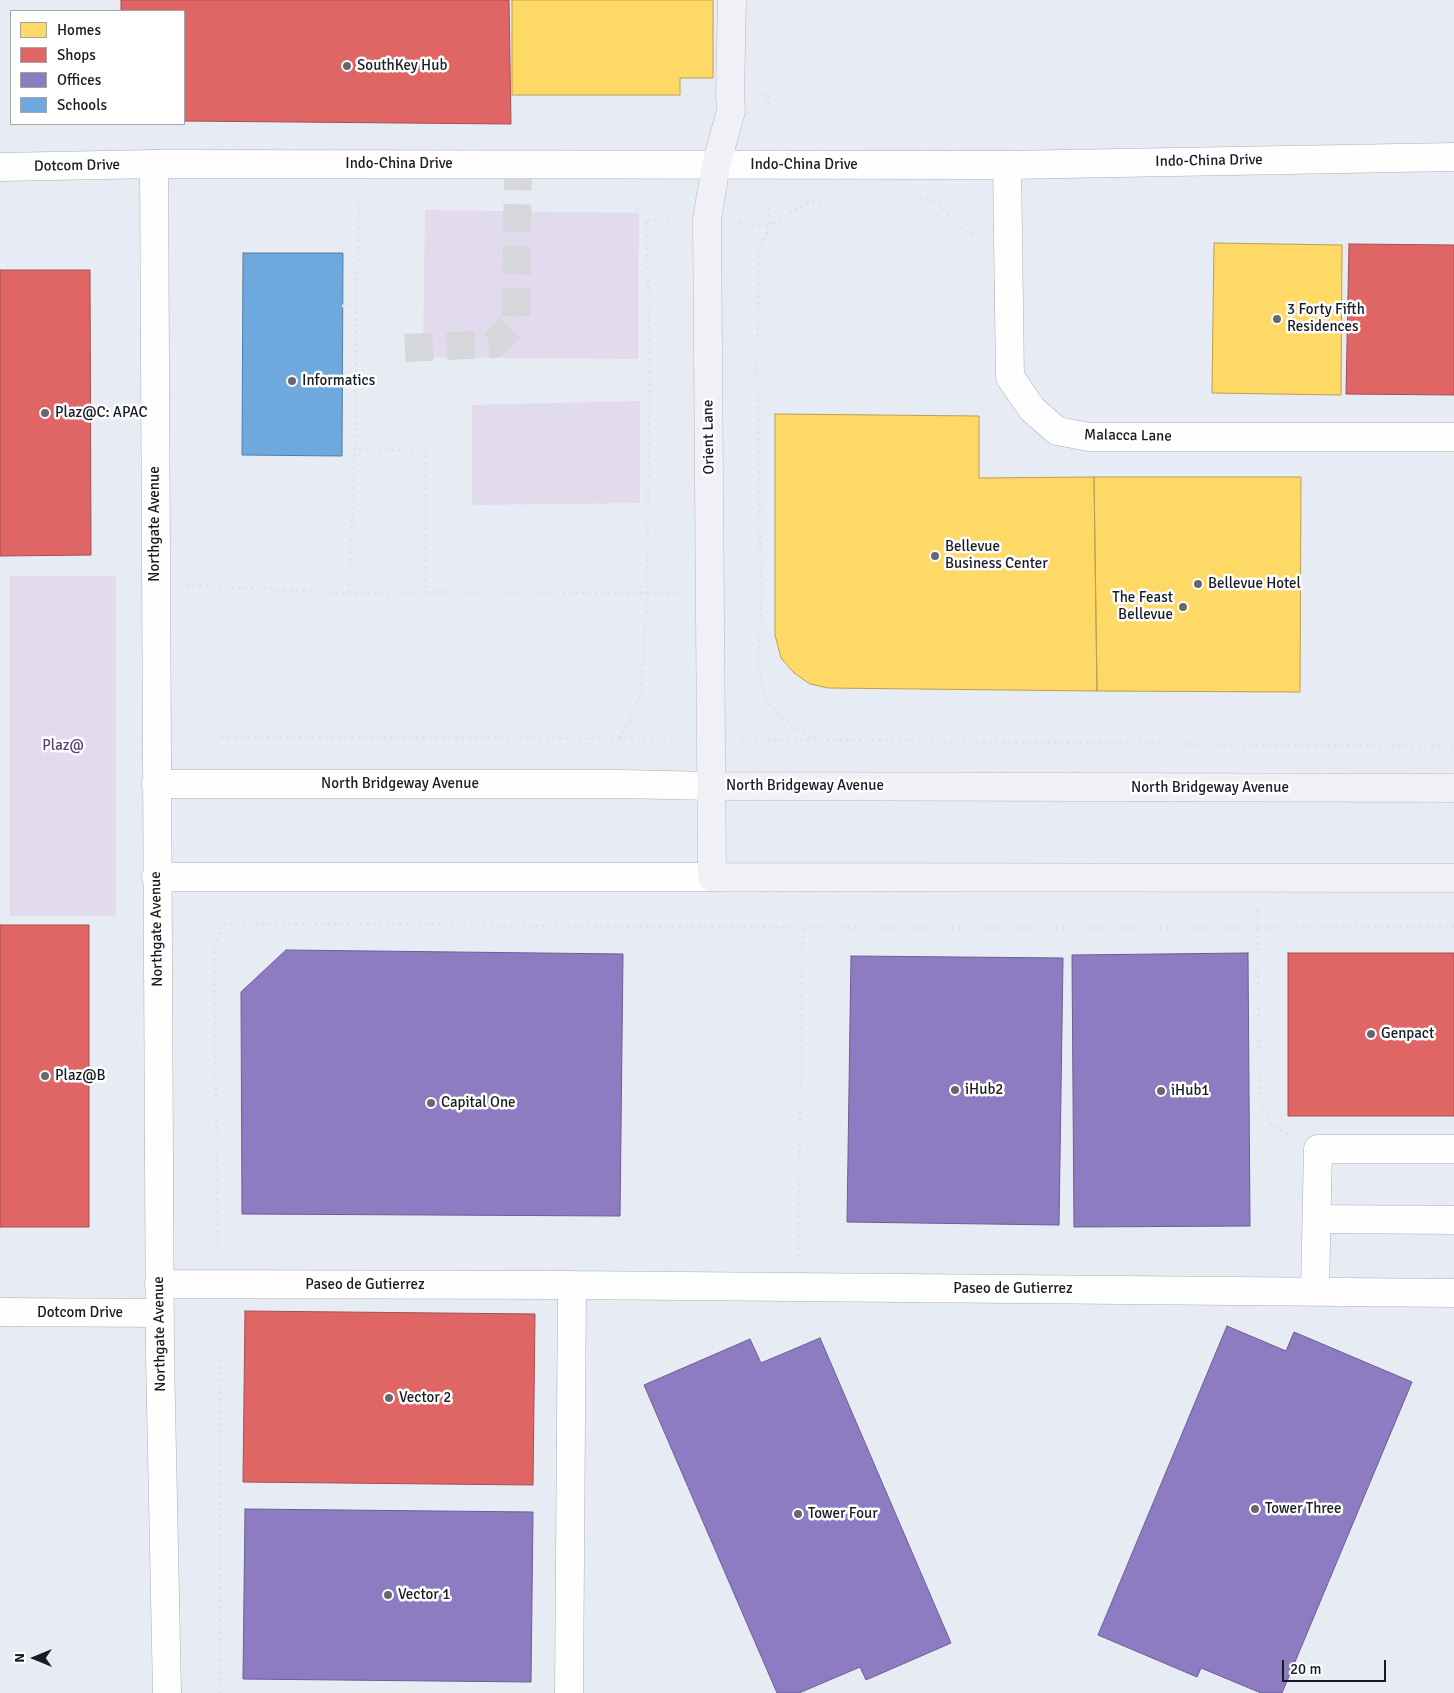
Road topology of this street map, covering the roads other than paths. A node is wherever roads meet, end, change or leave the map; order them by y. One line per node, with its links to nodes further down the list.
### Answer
1 (732, 0): 4 (main road, Orient Lane)
2 (1454, 157): 5 (street, Indo-China Drive)
3 (154, 164): 4 (street, Indo-China Drive); 6 (street, Dotcom Drive); 8 (street, Northgate Avenue)
4 (716, 165): 5 (street, Indo-China Drive); 9 (main road, Orient Lane)
5 (1007, 165): 7 (street, Malacca Lane)
6 (0, 168)
7 (1454, 437)
8 (156, 784): 9 (street, North Bridgeway Avenue); 11 (street, Northgate Avenue)
9 (712, 786): 10 (main road, North Bridgeway Avenue); 12 (main road, Orient Lane)
10 (1454, 788)
11 (156, 877): 12 (street); 17 (street, Northgate Avenue)
12 (712, 877): 13 (main road)
13 (1454, 878)
14 (1454, 1150): 15 (street)
15 (1317, 1220): 16 (street); 19 (street)
16 (1454, 1220)
17 (159, 1284): 18 (street, Paseo de Gutierrez); 22 (street, Northgate Avenue)
18 (572, 1285): 19 (street, Paseo de Gutierrez); 24 (street)
19 (1315, 1292): 20 (street, Paseo de Gutierrez)
20 (1454, 1293)
21 (0, 1312): 22 (street, Dotcom Drive)
22 (160, 1313): 23 (street, Northgate Avenue)
23 (167, 1693)
24 (570, 1693)

